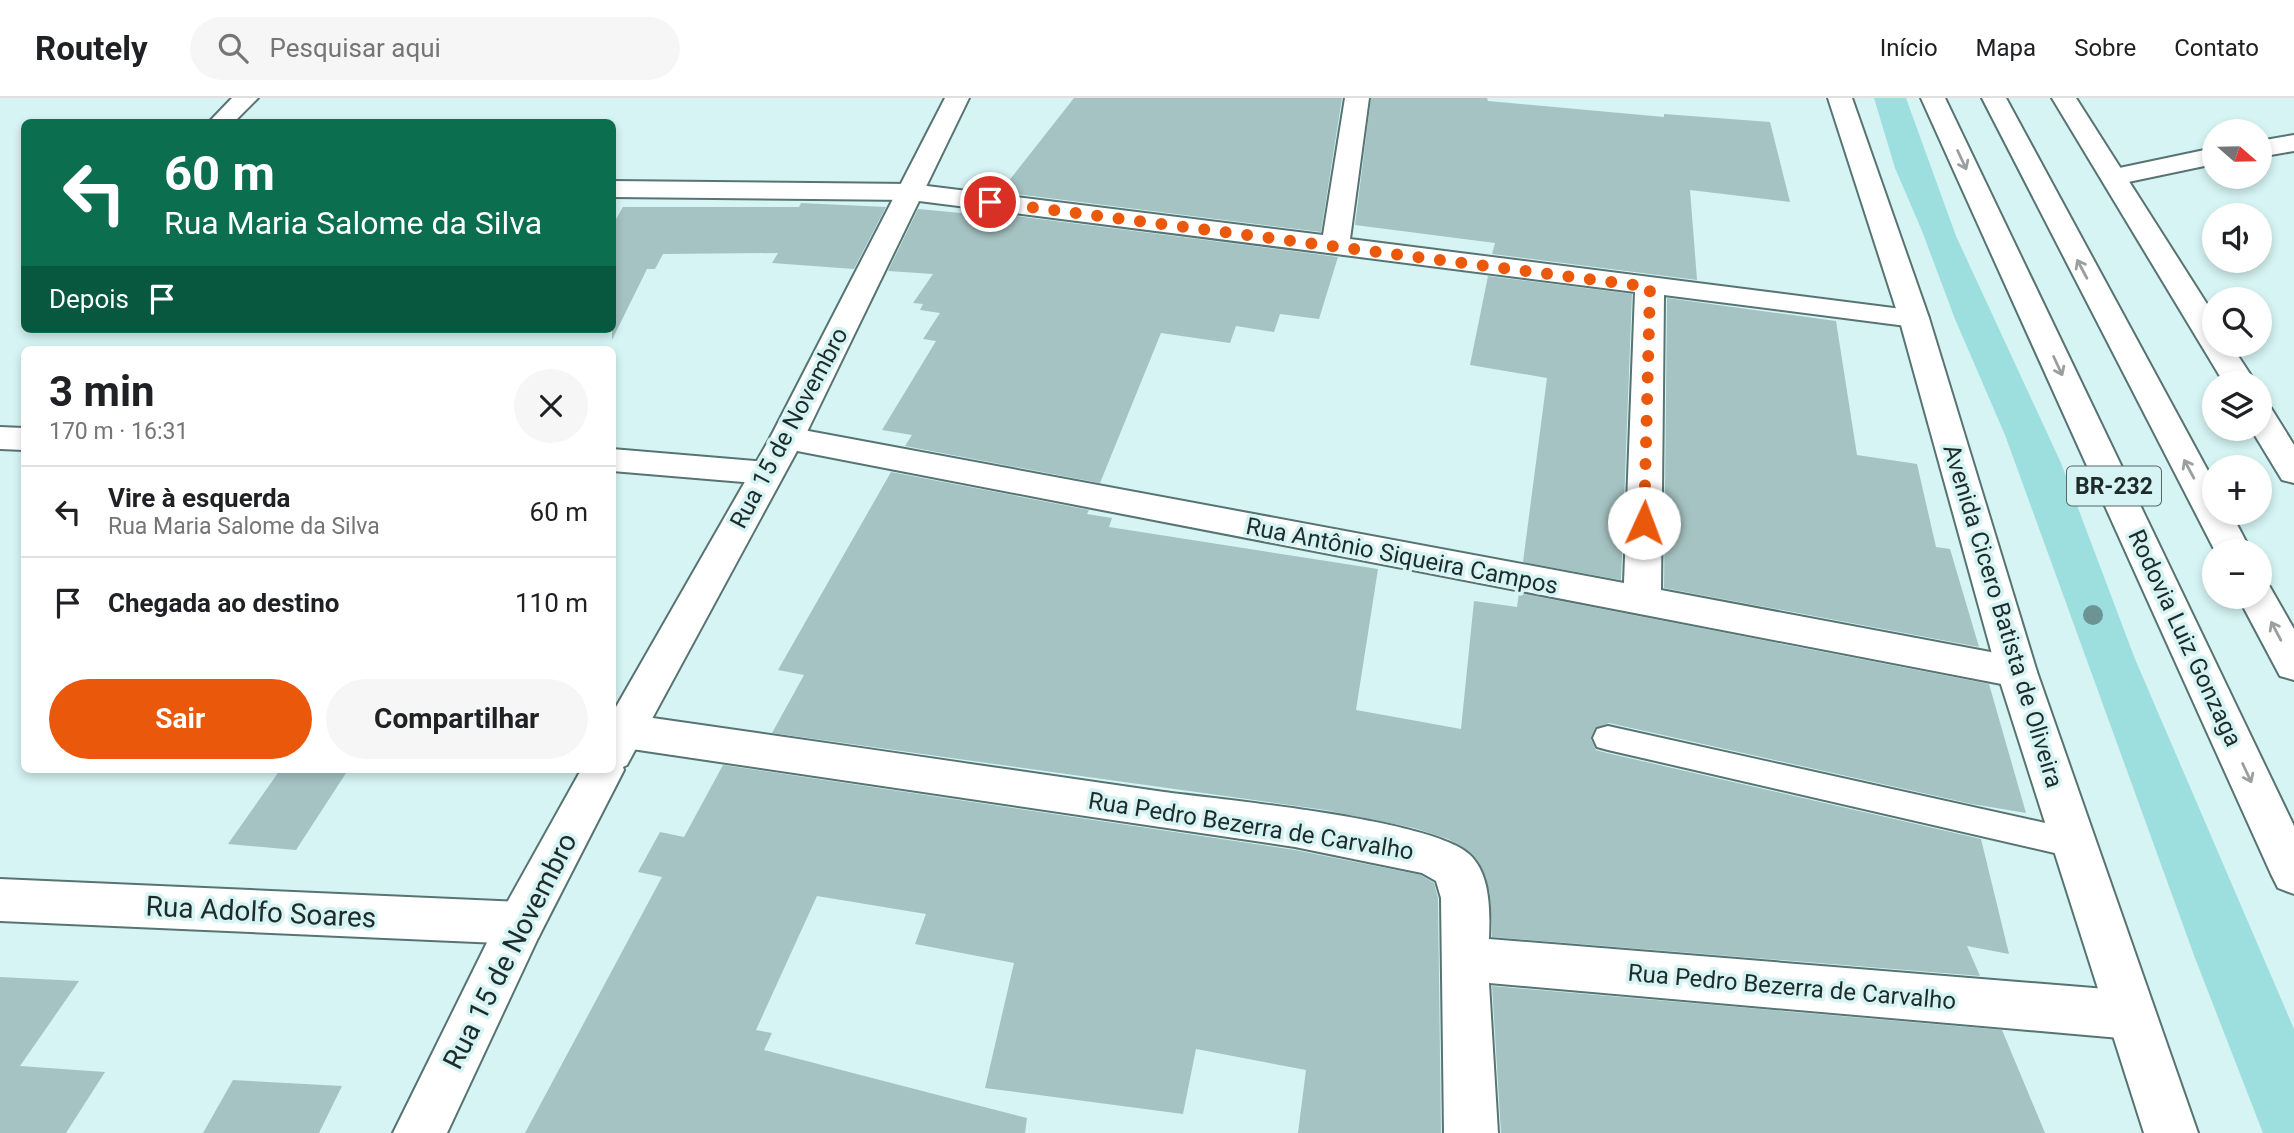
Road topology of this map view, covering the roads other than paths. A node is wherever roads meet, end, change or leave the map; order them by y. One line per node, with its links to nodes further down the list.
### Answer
1 (246, 98): 8 (main road)
2 (957, 98): 14 (main road, Rua 15 de Novembro)
3 (1357, 98): 15 (main road)
4 (1840, 98): 17 (main road, Avenida Cicero Batista de Oliveira)
5 (1933, 98): 36 (main road, Rodovia Luiz Gonzaga / BR-232, one-way to 36)
6 (1994, 98): 26 (main road, BR-232, one-way to 6)
7 (2064, 98): 12 (main road)
8 (224, 119)
9 (2294, 144): 10 (main road)
10 (2272, 147)
11 (2202, 159): 12 (main road)
12 (2114, 177): 18 (main road)
13 (616, 189): 14 (main road)
14 (911, 192): 15 (main road); 21 (main road, Rua 15 de Novembro)
15 (1335, 246): 16 (main road)
16 (1650, 287): 17 (main road); 27 (main road)
17 (1914, 318): 30 (main road, Avenida Cicero Batista de Oliveira)
18 (2202, 322)
19 (2272, 436): 24 (main road)
20 (0, 438): 22 (main road)
21 (787, 438): 25 (main road, Rua 15 de Novembro); 27 (main road, Rua Antônio Siqueira Campos)
22 (21, 439)
23 (616, 460): 25 (main road)
24 (2294, 472)
25 (767, 473): 32 (main road, Rua 15 de Novembro)
26 (2227, 539)
27 (1642, 601): 30 (main road, Rua Antônio Siqueira Campos)
28 (2264, 609): 29 (main road, one-way to 28)
29 (2294, 664)
30 (2017, 672): 35 (main road, Avenida Cicero Batista de Oliveira)
31 (1608, 738): 35 (lane)
32 (616, 746)
33 (616, 751): 39 (main road, Rua Pedro Bezerra de Carvalho)
34 (601, 773): 38 (main road, Rua 15 de Novembro)
35 (2072, 843): 40 (main road, Avenida Cicero Batista de Oliveira)
36 (2294, 874)
37 (0, 900): 38 (main road, Rua Adolfo Soares)
38 (521, 923): 41 (main road, Rua 15 de Novembro)
39 (1464, 959): 40 (main road, Rua Pedro Bezerra de Carvalho); 42 (main road)
40 (2130, 1015): 43 (main road, Avenida Cicero Batista de Oliveira)
41 (420, 1133)
42 (1471, 1133)
43 (2171, 1133)

